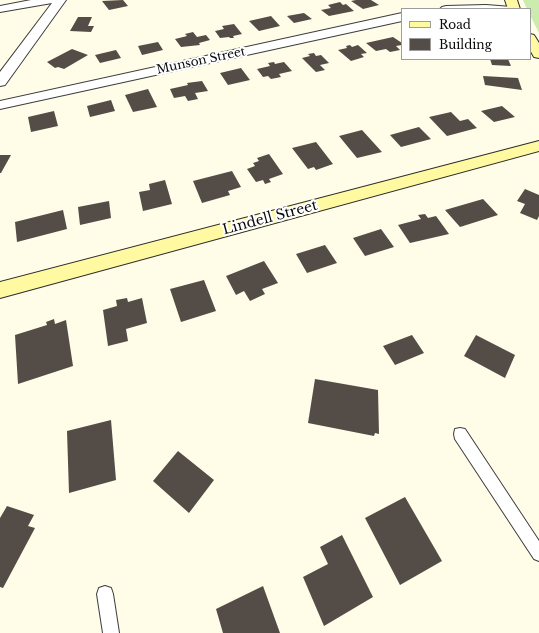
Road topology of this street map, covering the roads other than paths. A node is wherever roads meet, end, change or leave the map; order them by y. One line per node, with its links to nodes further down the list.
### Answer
1 (51, 0): 3 (street)
2 (60, 0): 7 (street)
3 (0, 9)
4 (401, 18): 8 (street, Munson Street)
5 (531, 40): 6 (street)
6 (539, 54)
7 (0, 82)
8 (0, 105)
9 (539, 146): 10 (street, Lindell Street)
10 (0, 290)
11 (460, 434): 12 (lane)
12 (539, 554)
13 (105, 594): 14 (lane)
14 (111, 633)

